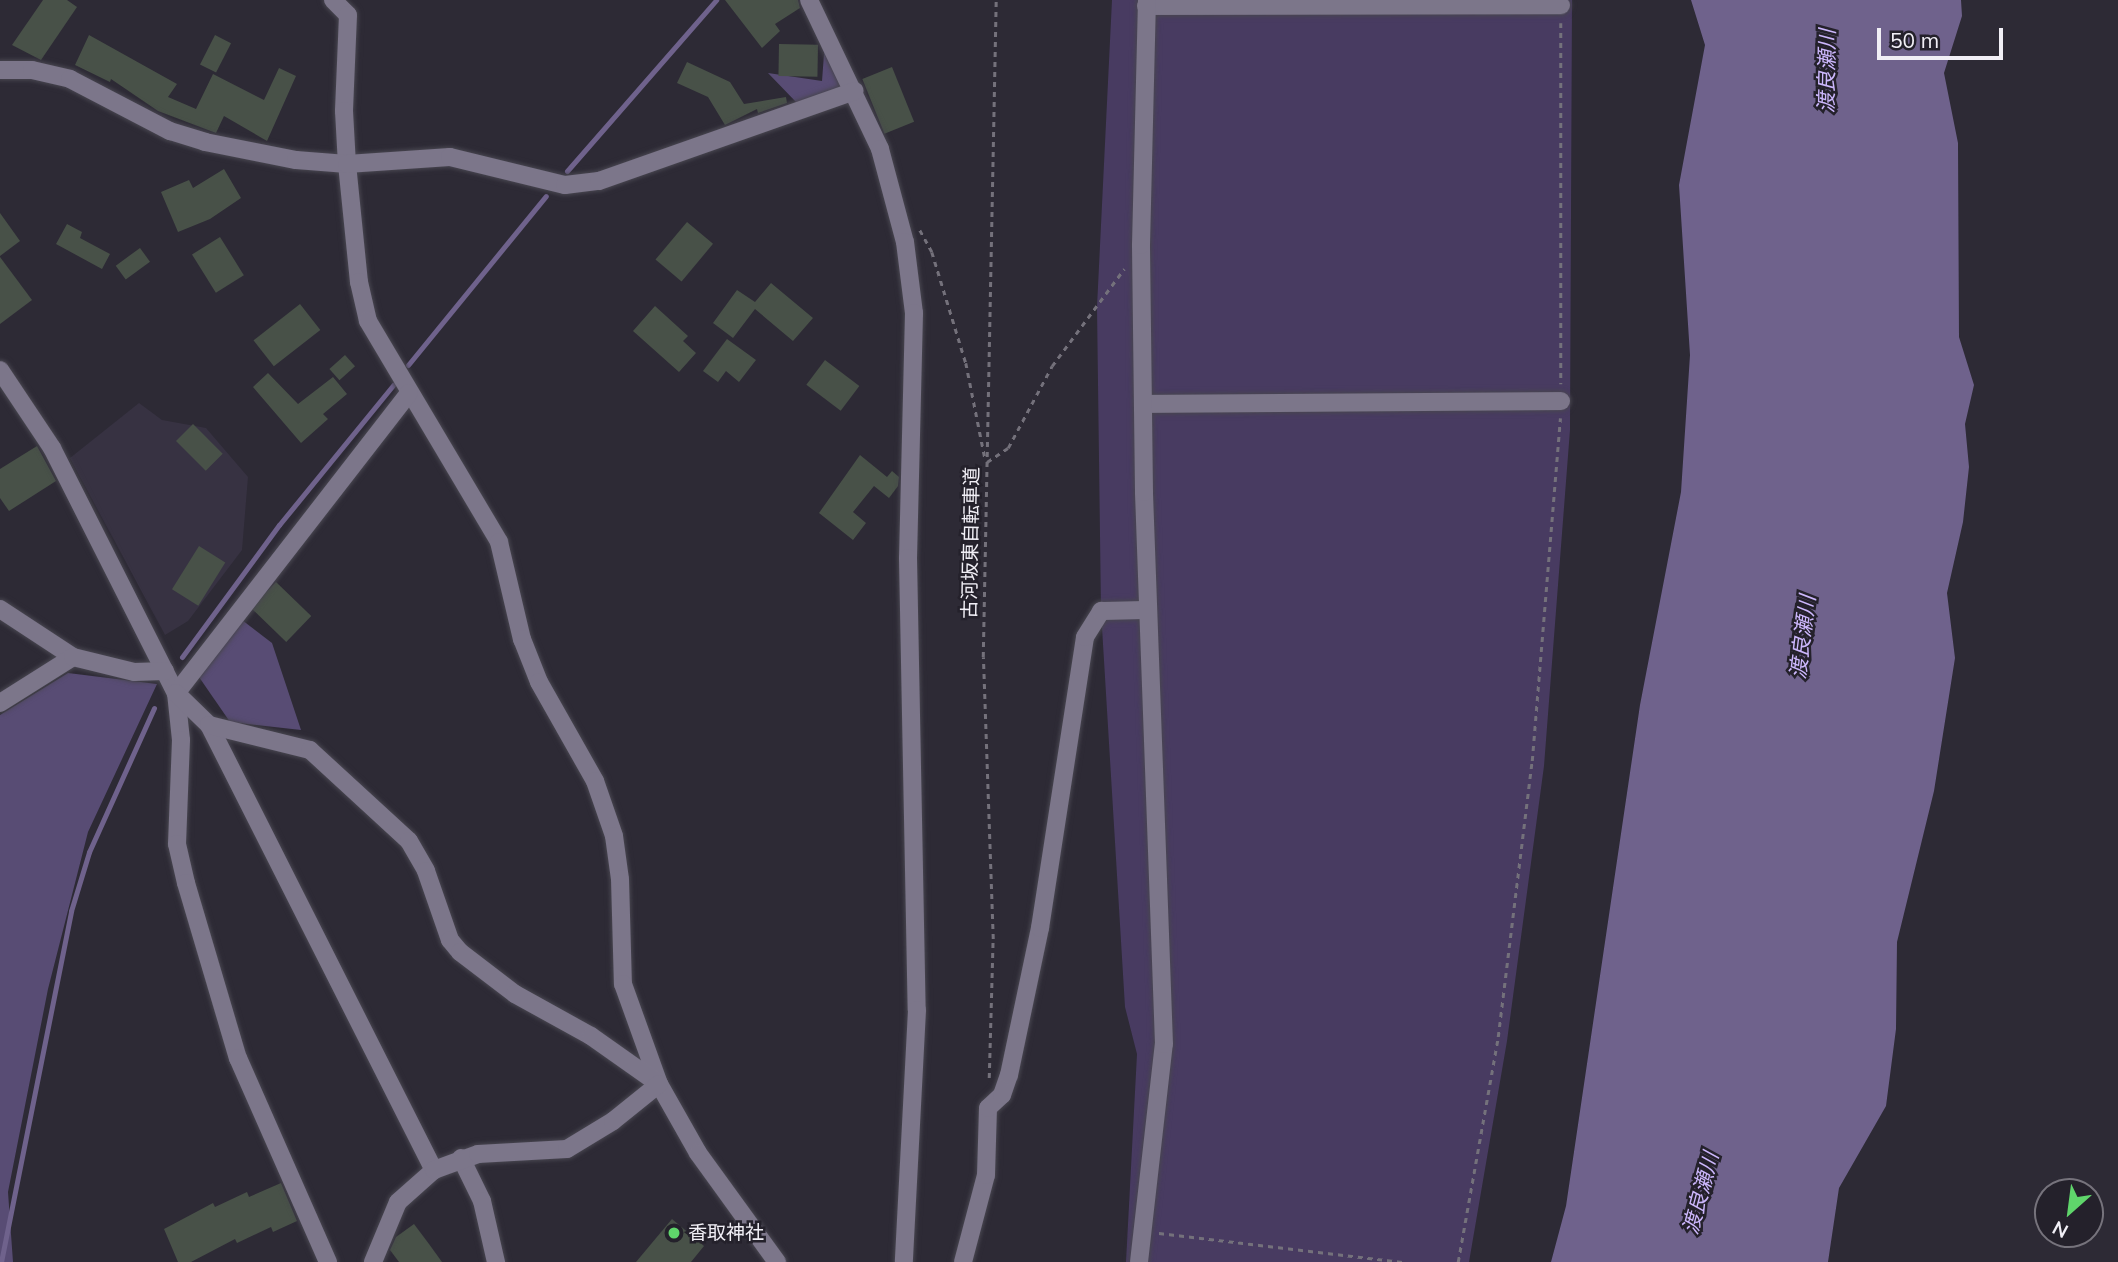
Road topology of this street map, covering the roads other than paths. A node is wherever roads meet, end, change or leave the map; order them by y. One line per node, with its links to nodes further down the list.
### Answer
1 (333, 0): 7 (street)
2 (809, 0): 6 (street)
3 (1147, 3): 4 (street); 11 (street)
4 (1561, 5)
5 (0, 70): 7 (street)
6 (855, 91): 7 (street); 26 (street)
7 (347, 164): 9 (street)
8 (0, 370): 15 (street)
9 (409, 393): 16 (street); 19 (street)
10 (1561, 401): 11 (street)
11 (1143, 404): 13 (street)
12 (0, 609): 14 (street)
13 (1146, 610): 27 (street); 28 (street)
14 (74, 657): 15 (street); 17 (street)
15 (165, 671): 16 (street)
16 (176, 693): 18 (street); 22 (street)
17 (0, 704)
18 (209, 725): 19 (street); 21 (street)
19 (659, 1084): 20 (street); 25 (street)
20 (461, 1158): 21 (street); 24 (street)
21 (434, 1170): 23 (street)
22 (328, 1262)
23 (373, 1262)
24 (496, 1262)
25 (777, 1262)
26 (904, 1262)
27 (963, 1262)
28 (1139, 1262)

